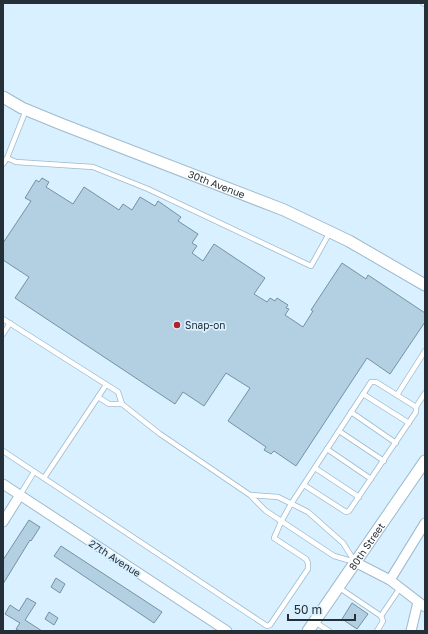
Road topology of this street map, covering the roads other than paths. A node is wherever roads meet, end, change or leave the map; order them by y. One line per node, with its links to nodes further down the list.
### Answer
1 (3, 97): 2 (street, 30th Avenue)
2 (26, 110): 3 (lane); 5 (street, 30th Avenue)
3 (7, 158): 4 (lane); 5 (lane)
4 (3, 164)
5 (330, 232): 6 (street, 30th Avenue)
6 (425, 285)
7 (3, 318): 8 (lane)
8 (10, 323): 9 (lane); 11 (lane)
9 (3, 334)
10 (425, 351): 14 (lane)
11 (106, 385): 15 (lane); 16 (lane)
12 (425, 393): 17 (lane)
13 (363, 394): 14 (lane); 18 (lane); 19 (lane)
14 (396, 394): 17 (lane)
15 (98, 397): 16 (lane); 28 (lane)
16 (122, 404): 33 (lane)
17 (416, 407): 19 (lane)
18 (351, 412): 20 (lane); 21 (lane)
19 (409, 423): 21 (lane)
20 (339, 431): 22 (lane); 24 (lane)
21 (396, 443): 24 (lane)
22 (327, 449): 26 (lane); 29 (lane)
23 (3, 451): 27 (lane)
24 (384, 461): 29 (lane)
25 (425, 461): 39 (street, 80th Street)
26 (315, 468): 31 (lane); 34 (lane)
27 (34, 472): 28 (lane); 32 (lane)
28 (44, 478): 37 (lane)
29 (371, 479): 34 (lane)
30 (3, 484): 32 (street, 27th Avenue)
31 (304, 485): 34 (lane); 35 (lane)
32 (20, 495): 36 (street); 46 (street, 27th Avenue)
33 (250, 495): 35 (lane); 37 (lane)
34 (359, 497)
35 (291, 504): 37 (lane); 39 (lane)
36 (3, 522)
37 (281, 522): 39 (lane)
38 (425, 523): 40 (street)
39 (355, 562): 40 (street); 41 (street, 80th Street)
40 (390, 580): 42 (street)
41 (338, 587): 44 (lane); 45 (street, 80th Street)
42 (400, 588): 43 (street); 44 (lane)
43 (421, 604): 50 (street)
44 (381, 616): 49 (lane)
45 (314, 622): 47 (street, 80th Street); 48 (lane)
46 (227, 631)
47 (308, 631)
48 (329, 631)
49 (377, 631)
50 (411, 631)

